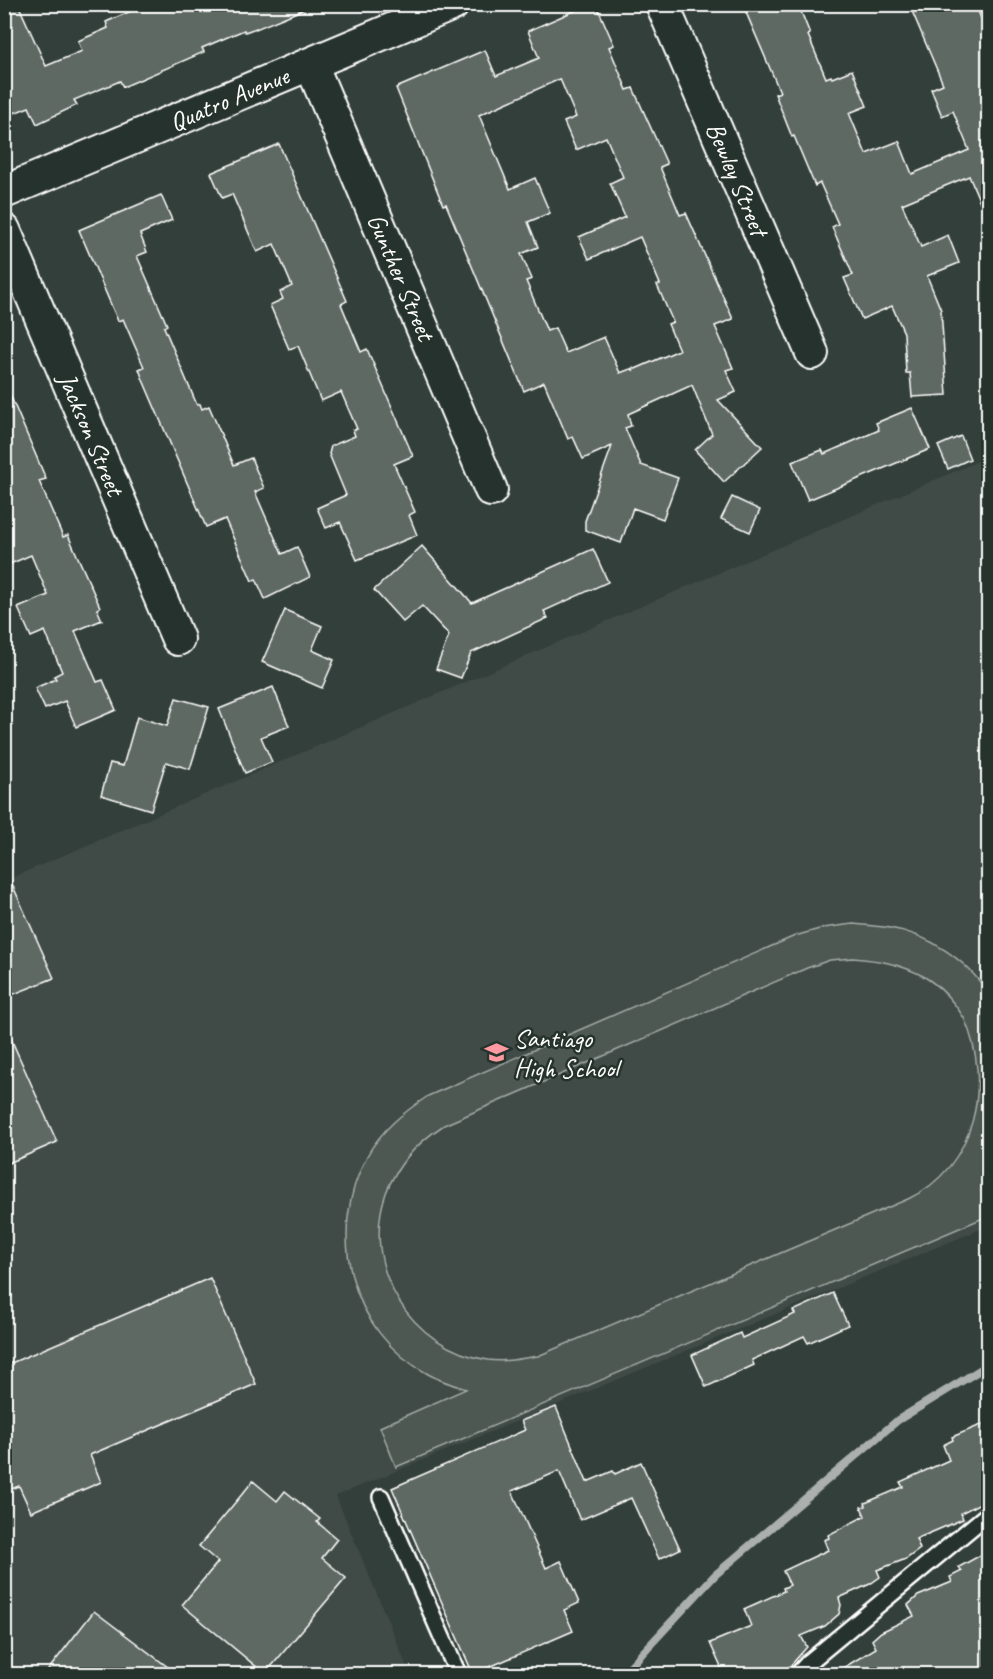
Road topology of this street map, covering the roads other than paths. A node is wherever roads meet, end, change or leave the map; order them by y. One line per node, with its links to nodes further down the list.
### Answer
1 (453, 4): 3 (street, Quatro Avenue)
2 (662, 4): 6 (street, Bewley Street)
3 (311, 64): 4 (street, Quatro Avenue); 7 (street, Gunther Street)
4 (4, 192)
5 (4, 230): 8 (street, Jackson Street)
6 (812, 353)
7 (491, 490)
8 (178, 639)
9 (381, 1497): 11 (lane)
10 (988, 1514): 12 (lane)
11 (458, 1674)
12 (798, 1674)

